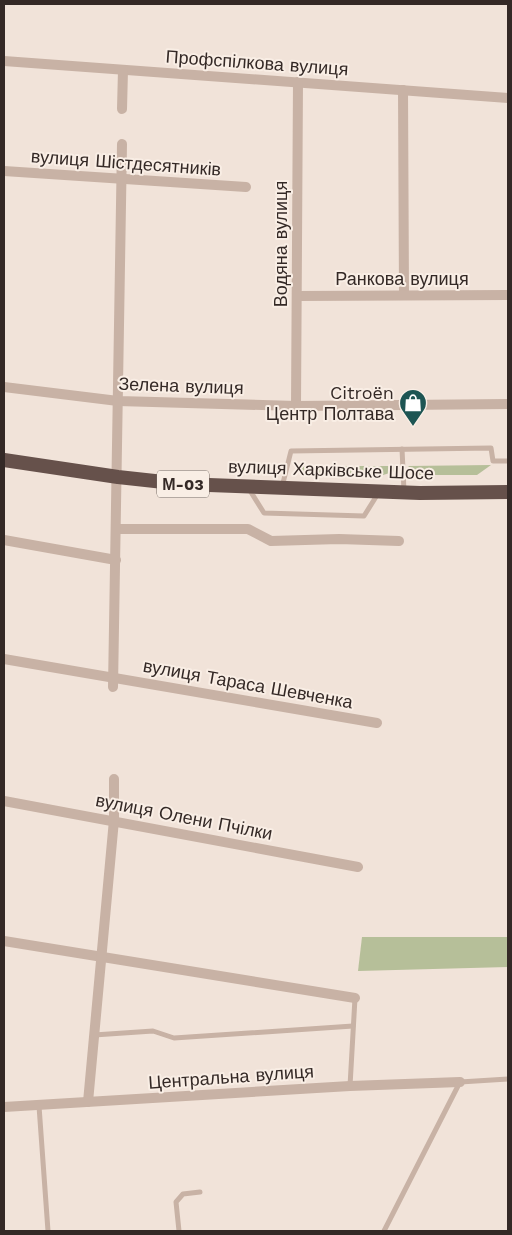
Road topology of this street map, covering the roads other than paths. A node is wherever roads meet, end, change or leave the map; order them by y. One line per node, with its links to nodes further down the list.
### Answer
1 (4, 61): 2 (street, Профспілкова вулиця)
2 (123, 70): 3 (street, Профспілкова вулиця); 6 (street)
3 (298, 82): 4 (street, Профспілкова вулиця); 13 (street, Водяна вулиця)
4 (403, 90): 5 (street, Профспілкова вулиця); 11 (street)
5 (508, 98)
6 (122, 109)
7 (122, 144): 9 (street)
8 (4, 171): 9 (street, вулиця Шістдесятників)
9 (121, 179): 10 (street, вулиця Шістдесятників); 15 (street)
10 (246, 187)
11 (404, 295): 12 (street, Ранкова вулиця); 13 (street, Ранкова вулиця)
12 (508, 295)
13 (297, 296): 17 (street, Водяна вулиця)
14 (4, 387): 15 (street, Зелена вулиця)
15 (118, 401): 17 (street, Зелена вулиця); 21 (street)
16 (508, 404): 17 (street, Зелена вулиця)
17 (296, 406)
18 (402, 449): 20 (lane); 23 (lane); 25 (lane)
19 (4, 460): 21 (highway, вулиця Харківське Шосе / М-03)
20 (508, 461)
21 (118, 477): 22 (highway, вулиця Харківське Шосе / М-03); 27 (street)
22 (248, 486): 23 (highway, вулиця Харківське Шосе / М-03); 24 (lane)
23 (282, 487): 24 (highway, вулиця Харківське Шосе / М-03)
24 (379, 491): 25 (highway, вулиця Харківське Шосе / М-03)
25 (404, 492): 26 (highway, вулиця Харківське Шосе / М-03)
26 (508, 492)
27 (116, 529): 29 (street); 30 (street)
28 (4, 540): 30 (street)
29 (399, 541)
30 (116, 560): 32 (street)
31 (4, 659): 32 (street, вулиця Тараса Шевченка)
32 (114, 682): 33 (street, вулиця Тараса Шевченка)
33 (377, 723)
34 (114, 779): 36 (street)
35 (4, 801): 36 (street, вулиця Олени Пчілки)
36 (114, 820): 37 (street, вулиця Олени Пчілки); 39 (street)
37 (358, 867)
38 (4, 940): 39 (street)
39 (101, 955): 40 (street); 42 (street)
40 (355, 998): 41 (lane)
41 (353, 1026): 42 (lane); 45 (lane)
42 (94, 1035): 46 (street)
43 (508, 1079): 44 (lane)
44 (460, 1082): 45 (street, Центральна вулиця); 52 (lane)
45 (350, 1086): 46 (street, Центральна вулиця)
46 (88, 1102): 47 (street, Центральна вулиця)
47 (39, 1106): 48 (street, Центральна вулиця); 50 (lane)
48 (4, 1107)
49 (200, 1192): 51 (lane)
50 (48, 1231)
51 (178, 1231)
52 (384, 1231)

